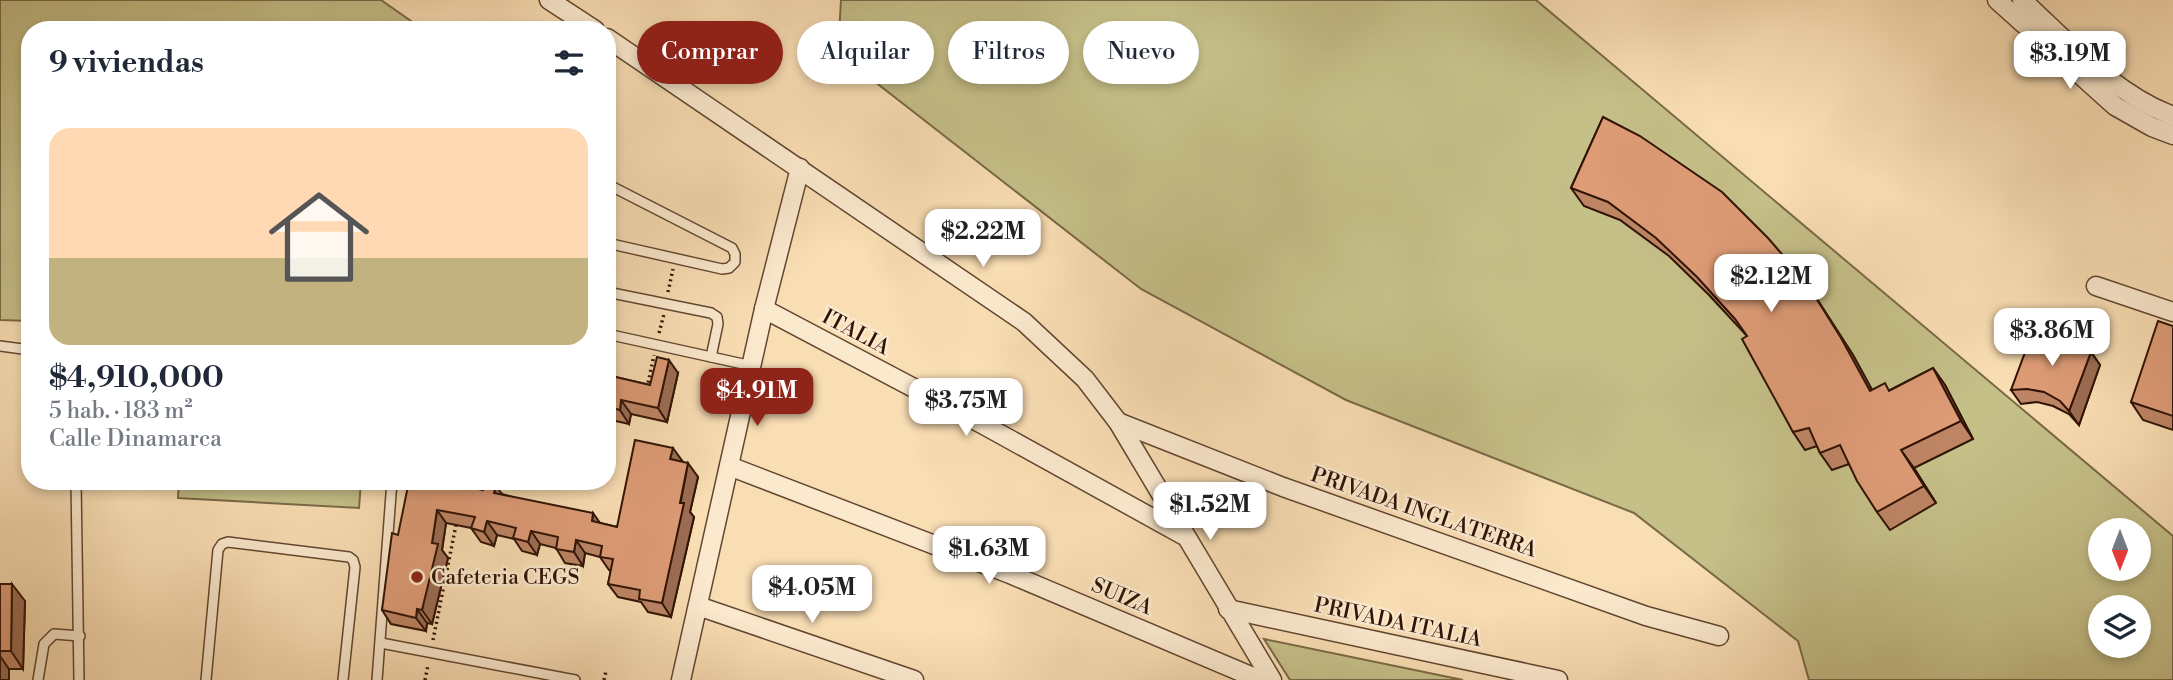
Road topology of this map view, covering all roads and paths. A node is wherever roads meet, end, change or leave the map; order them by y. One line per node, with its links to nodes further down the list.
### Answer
1 (549, 0): 4 (street)
2 (1997, 0): 7 (street)
3 (2022, 0): 6 (street)
4 (581, 21)
5 (616, 44): 8 (street)
6 (2173, 116)
7 (2173, 135)
8 (800, 168): 13 (street); 20 (street)
9 (616, 189): 10 (lane)
10 (616, 245)
11 (2096, 286): 14 (street)
12 (616, 294): 18 (lane)
13 (764, 309): 19 (street); 25 (street, ITALIA)
14 (2173, 312)
15 (616, 336): 18 (lane)
16 (0, 346): 17 (lane)
17 (21, 349)
18 (711, 357): 19 (lane)
19 (752, 366): 21 (street)
20 (1118, 422): 25 (street); 29 (street, PRIVADA INGLATERRA)
21 (729, 466): 26 (street); 43 (street, SUIZA)
22 (75, 490): 28 (lane)
23 (391, 490): 30 (lane)
24 (456, 525): 31 (path)
25 (1184, 536): 27 (street)
26 (698, 606): 41 (street); 42 (street)
27 (1228, 610): 44 (street); 45 (street, PRIVADA ITALIA)
28 (80, 636): 33 (lane); 34 (lane)
29 (1719, 636)
30 (381, 643): 31 (lane); 37 (lane)
31 (431, 653): 38 (path); 39 (lane)
32 (606, 671): 40 (path)
33 (38, 680)
34 (79, 680)
35 (206, 680): 36 (lane)
36 (343, 680)
37 (377, 680)
38 (425, 680)
39 (575, 680)
40 (604, 680)
41 (681, 680)
42 (914, 680)
43 (1260, 680)
44 (1272, 680)
45 (1558, 680)

